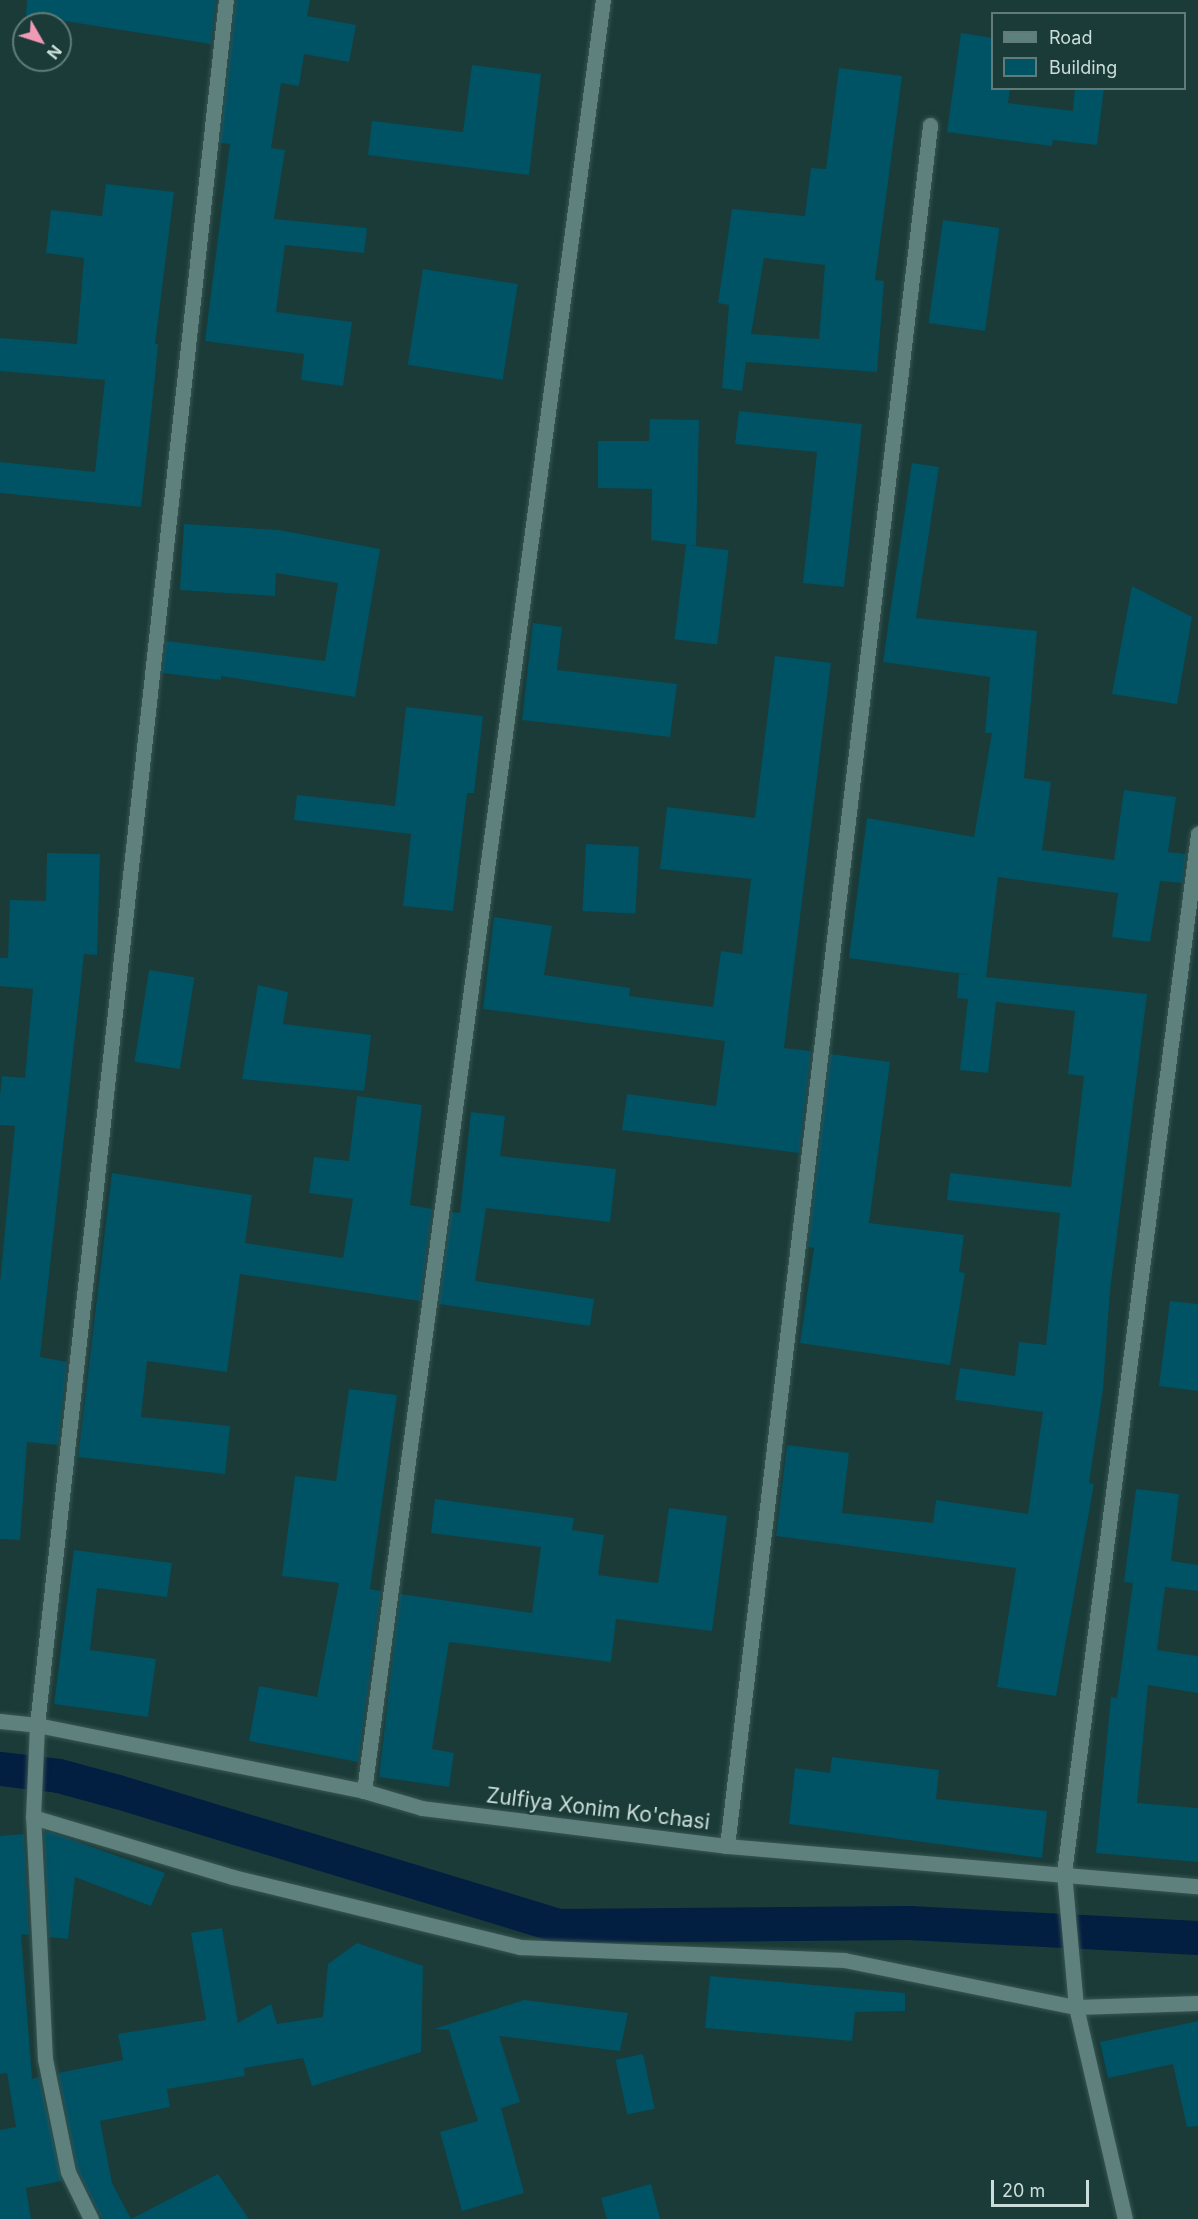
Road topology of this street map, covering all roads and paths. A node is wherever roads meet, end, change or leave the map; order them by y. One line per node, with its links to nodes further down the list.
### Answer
1 (226, 0): 6 (street)
2 (603, 0): 7 (street)
3 (930, 126): 9 (street)
4 (1198, 834): 10 (street)
5 (0, 1721): 6 (street, Zulfiya Xonim Ko'chasi)
6 (37, 1725): 7 (street, Zulfiya Xonim Ko'chasi); 8 (street)
7 (364, 1791): 9 (street, Zulfiya Xonim Ko'chasi)
8 (33, 1817): 13 (street); 14 (street)
9 (728, 1846): 10 (street, Zulfiya Xonim Ko'chasi)
10 (1064, 1873): 11 (street, Zulfiya Xonim Ko'chasi); 13 (street)
11 (1198, 1886)
12 (1198, 2002): 13 (street)
13 (1076, 2007): 15 (street)
14 (91, 2219)
15 (1125, 2219)

